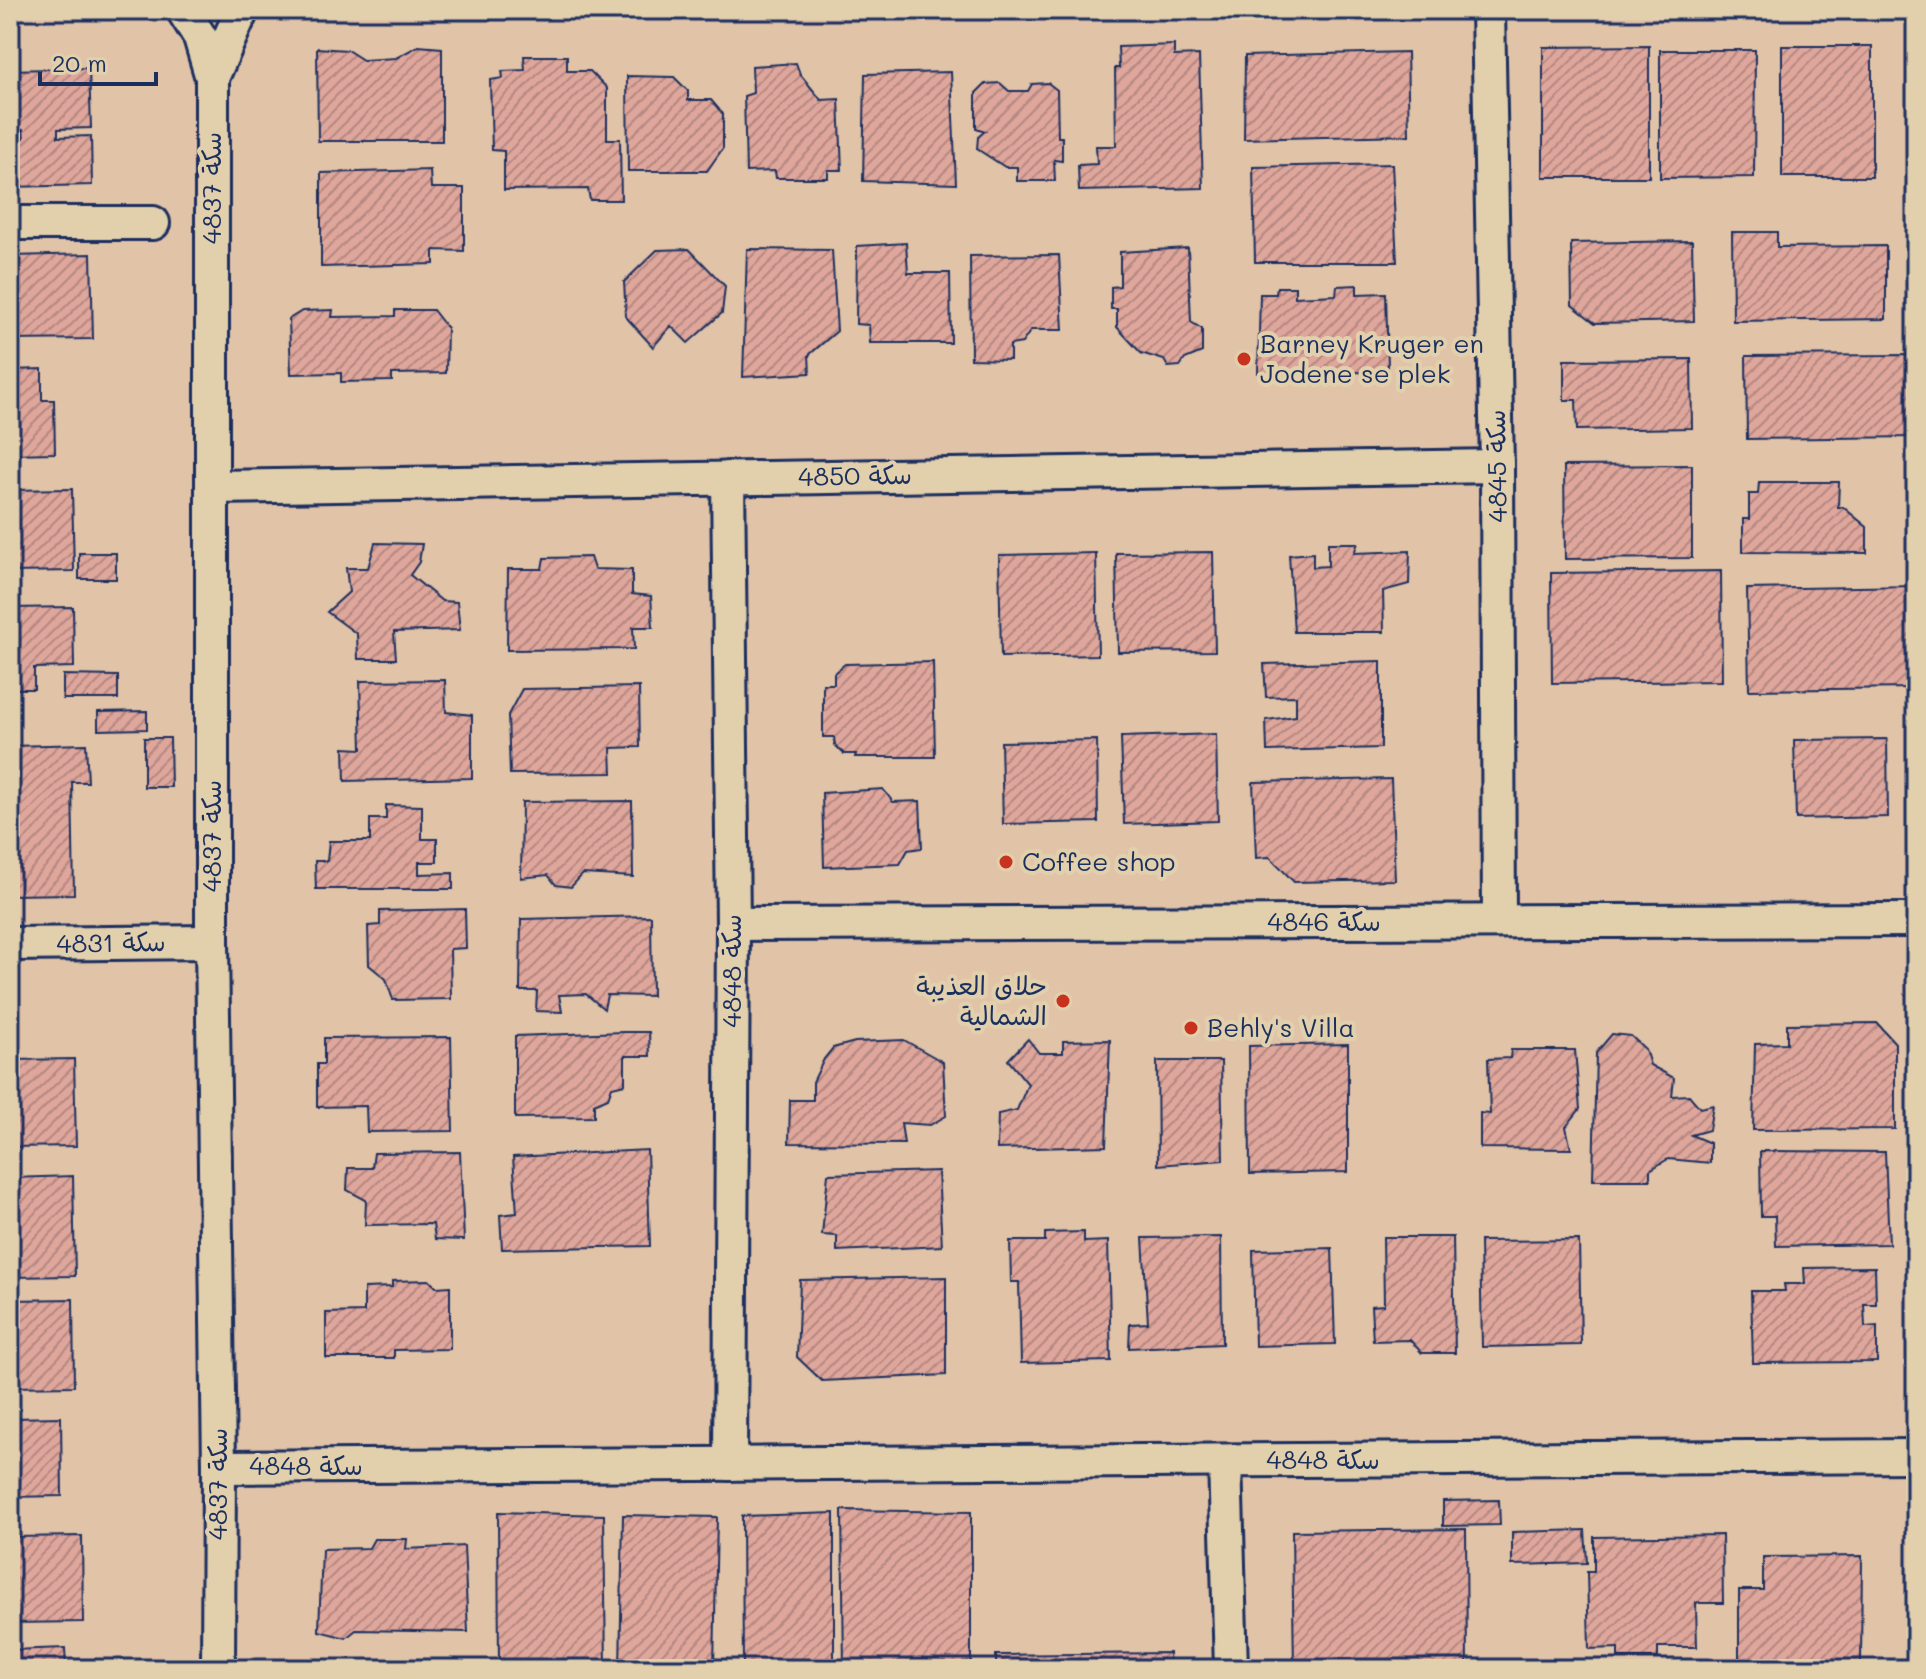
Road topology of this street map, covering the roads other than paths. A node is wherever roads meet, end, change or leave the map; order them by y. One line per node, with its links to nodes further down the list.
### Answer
1 (183, 10): 4 (street)
2 (242, 10): 4 (street, سكة 4837)
3 (1488, 10): 7 (street, سكة 4845)
4 (212, 78): 9 (street, سكة 4837)
5 (10, 223): 6 (street)
6 (153, 223)
7 (1497, 466): 8 (street, سكة 4850); 11 (street, سكة 4845)
8 (728, 478): 9 (street, سكة 4850); 12 (street, سكة 4848)
9 (212, 487): 13 (street, سكة 4837)
10 (1916, 920): 11 (street, سكة 4846)
11 (1499, 921): 12 (street, سكة 4846)
12 (733, 924): 17 (street, سكة 4848)
13 (212, 942): 14 (street, سكة 4831); 18 (street, سكة 4837)
14 (10, 944)
15 (1916, 1456): 16 (street, سكة 4848)
16 (1225, 1461): 17 (street, سكة 4848); 20 (street)
17 (730, 1464): 18 (street, سكة 4848)
18 (219, 1467): 19 (street, سكة 4837)
19 (218, 1669)
20 (1231, 1669)

